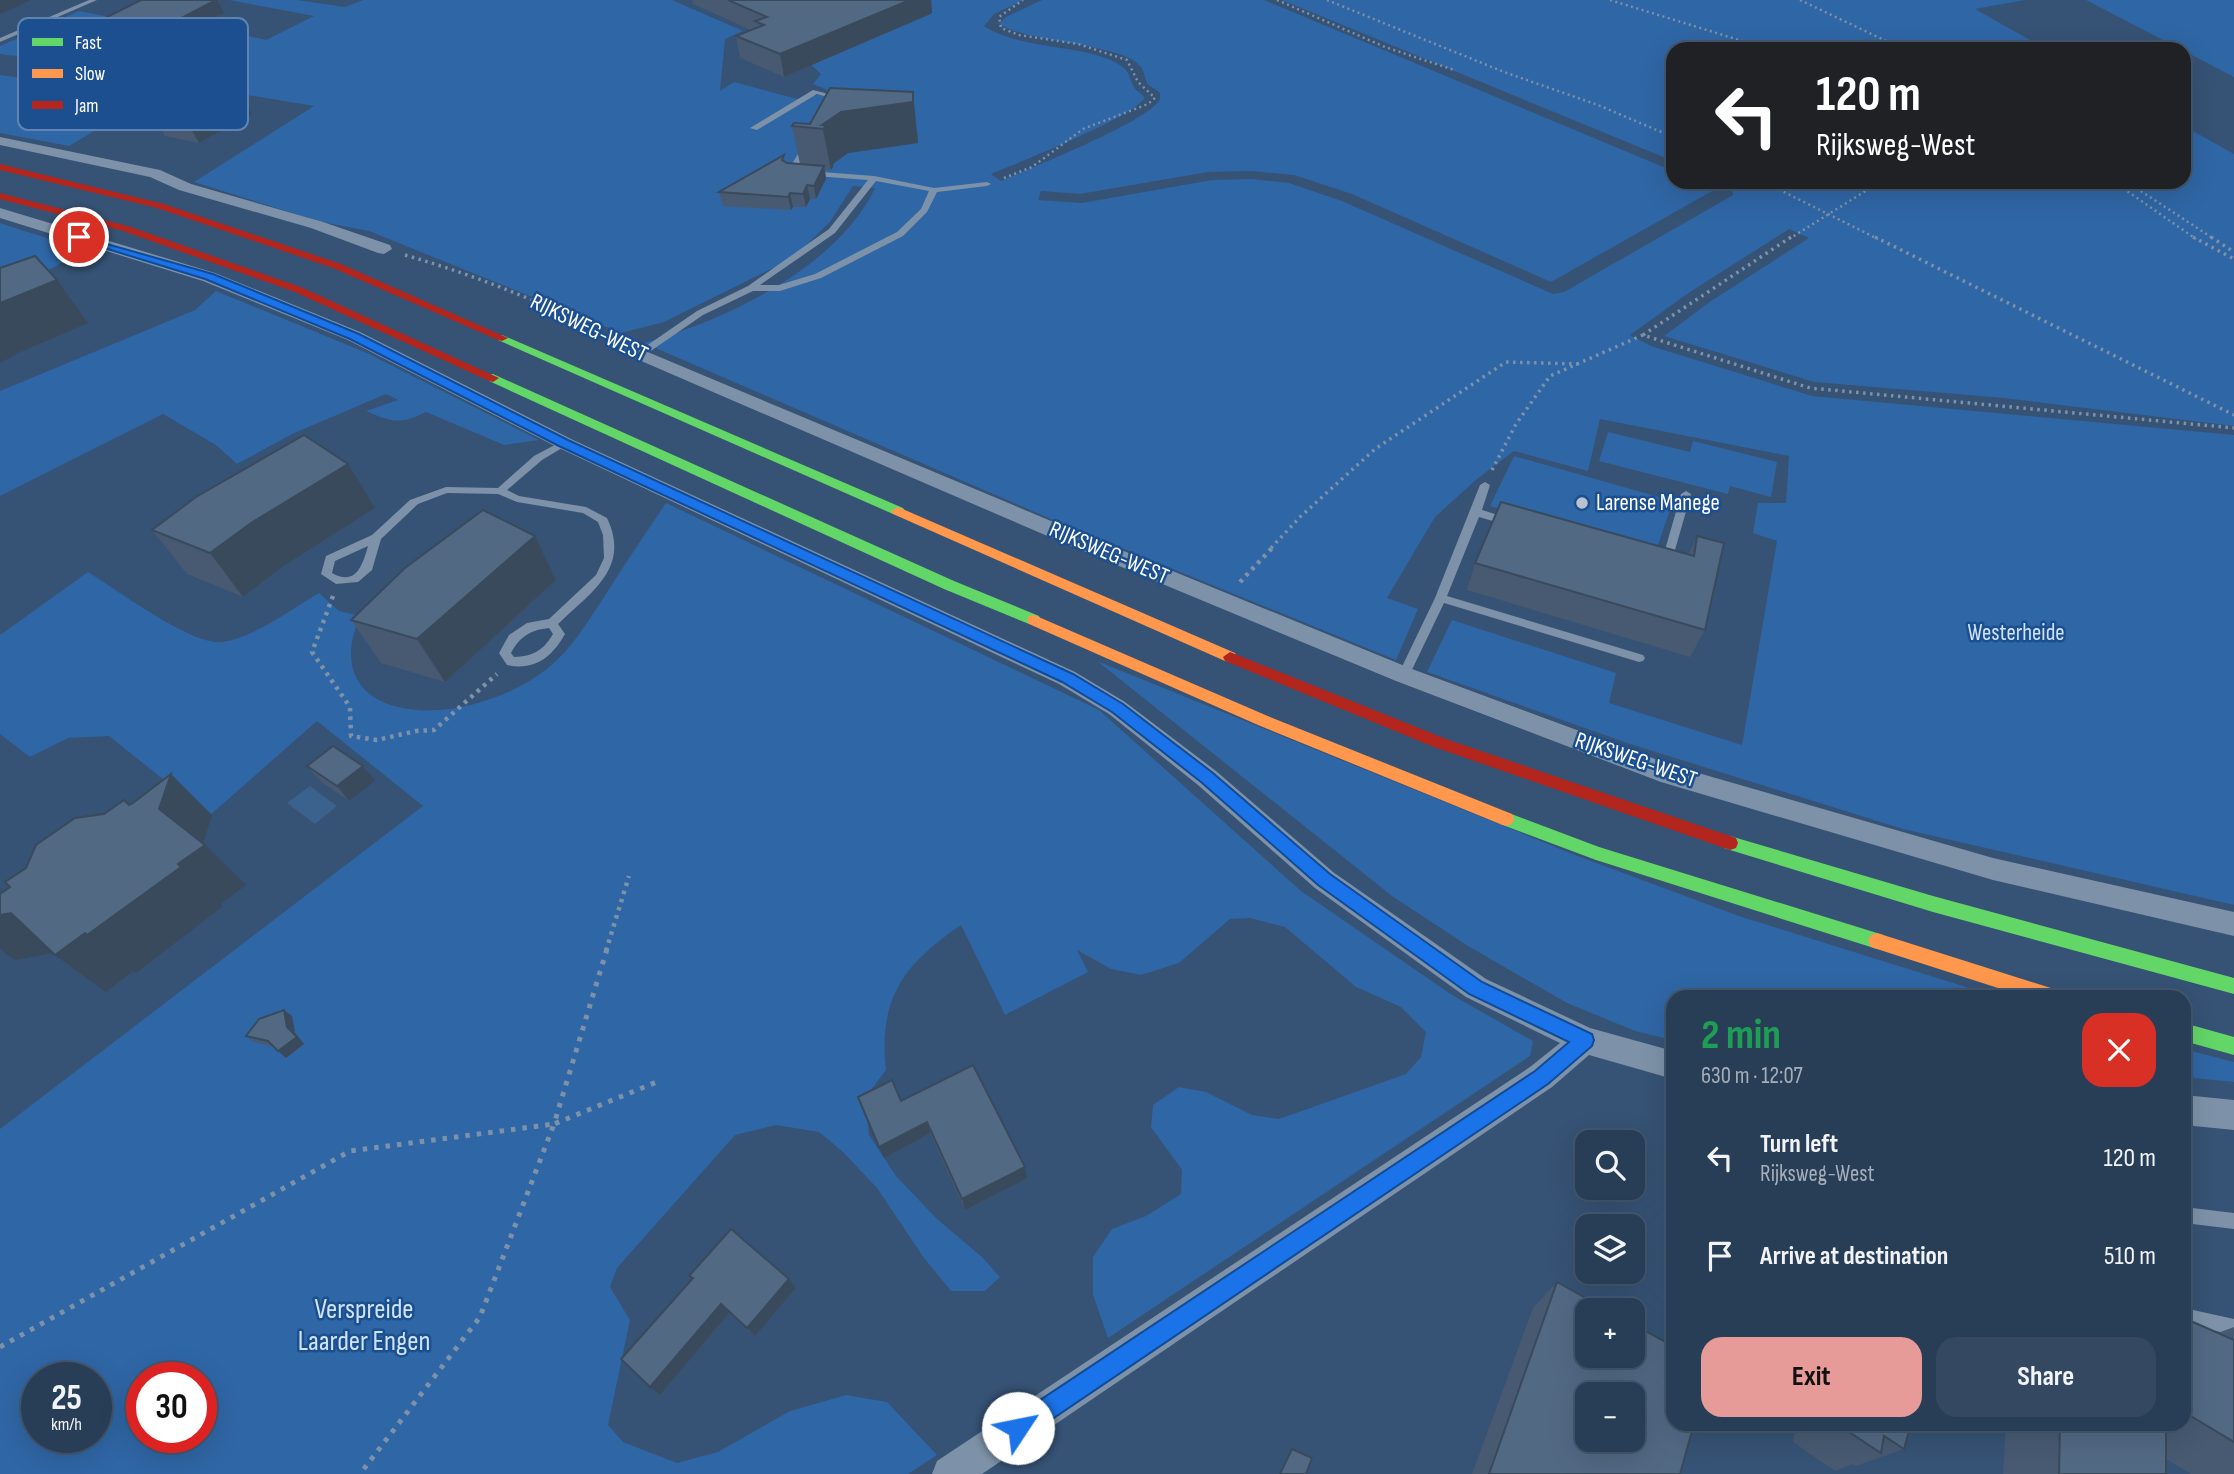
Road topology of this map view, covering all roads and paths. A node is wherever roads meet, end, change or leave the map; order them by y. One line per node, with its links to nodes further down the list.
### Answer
1 (94, 0): 7 (lane)
2 (1023, 0): 20 (path)
3 (1277, 0): 12 (path)
4 (1327, 0): 16 (path)
5 (1610, 0): 10 (path)
6 (1800, 0): 11 (path)
7 (52, 18)
8 (18, 32): 9 (lane)
9 (0, 40)
10 (1745, 42)
11 (1886, 42)
12 (1454, 70)
13 (829, 108): 14 (lane)
14 (754, 128)
15 (815, 132): 19 (lane)
16 (1666, 134)
17 (0, 141): 29 (street)
18 (0, 167): 55 (highway)
19 (874, 178): 25 (lane); 32 (lane)
20 (988, 184): 25 (lane)
21 (1778, 189): 28 (path)
22 (1868, 189): 28 (path)
23 (2124, 189): 31 (path)
24 (2138, 189): 30 (path)
25 (934, 190): 32 (lane)
26 (0, 196): 56 (highway)
27 (0, 213): 38 (street)
28 (1826, 214): 33 (path); 36 (path)
29 (384, 249): 34 (path, RIJKSWEG-WEST)
30 (2234, 252)
31 (2234, 259)
32 (751, 288): 34 (lane)
33 (1643, 335): 35 (path); 37 (path)
34 (635, 352): 48 (street, RIJKSWEG-WEST)
35 (1578, 364): 39 (path); 48 (path)
36 (2234, 415)
37 (2234, 428)
38 (564, 443): 40 (lane); 58 (street)
39 (1485, 485): 42 (lane)
40 (500, 491): 44 (lane); 49 (lane)
41 (1686, 494): 45 (lane)
42 (1476, 512): 43 (lane); 47 (lane)
43 (1526, 527)
44 (376, 538): 46 (lane); 46 (lane)
45 (1653, 564)
46 (341, 579): 51 (path)
47 (1441, 598): 50 (lane); 52 (lane)
48 (1222, 600): 52 (street, RIJKSWEG-WEST)
49 (552, 623): 51 (lane); 51 (lane)
50 (1639, 658)
51 (511, 662)
52 (1404, 675): 54 (street, RIJKSWEG-WEST)
53 (629, 876): 64 (path)
54 (2234, 924)
55 (2234, 986)
56 (2032, 990)
57 (2191, 1034): 59 (highway)
58 (1585, 1040): 60 (street); 71 (street)
59 (2234, 1046)
60 (1666, 1063)
61 (659, 1081): 64 (path)
62 (2191, 1111): 63 (street)
63 (2234, 1115)
64 (554, 1124): 69 (path); 70 (path)
65 (2191, 1216): 66 (lane)
66 (2234, 1222)
67 (2191, 1318): 68 (lane)
68 (2234, 1327)
69 (0, 1347)
70 (360, 1474)
71 (950, 1474)

